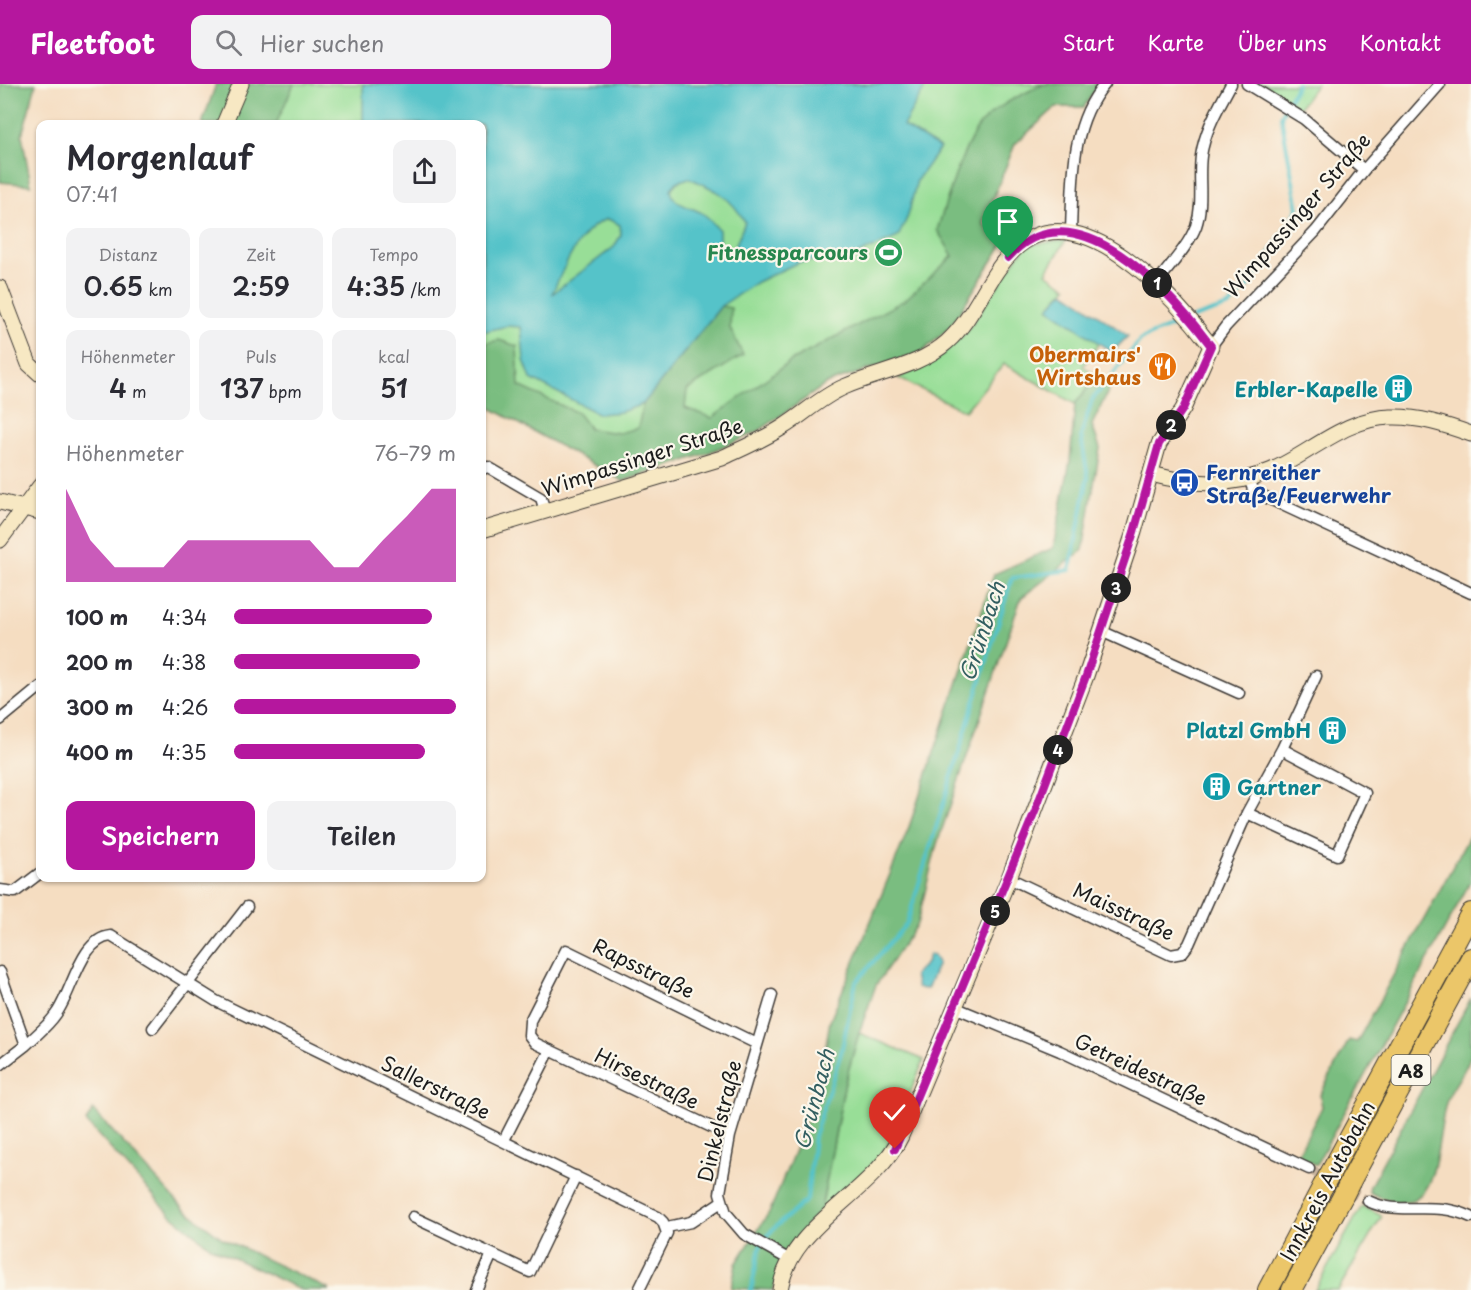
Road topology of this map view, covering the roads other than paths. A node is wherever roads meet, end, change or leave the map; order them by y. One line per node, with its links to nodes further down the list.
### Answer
1 (241, 84): 6 (street)
2 (1106, 84): 8 (street)
3 (1231, 84): 9 (street)
4 (1247, 84): 7 (street)
5 (1440, 84): 7 (street, Wimpassinger Straße)
6 (226, 120)
7 (1364, 170): 11 (street, Wimpassinger Straße)
8 (1071, 231): 9 (street); 19 (street, Wimpassinger Straße)
9 (1157, 283): 11 (street)
10 (2, 297): 12 (street)
11 (1211, 346): 15 (street)
12 (36, 370)
13 (1471, 434): 16 (street)
14 (486, 468): 19 (street)
15 (1151, 474): 16 (street); 23 (street)
16 (1249, 479): 22 (street)
17 (0, 502): 18 (street)
18 (33, 509): 21 (street)
19 (545, 511): 20 (street, Wimpassinger Straße)
20 (486, 529)
21 (0, 540)
22 (1471, 593)
23 (1101, 631): 26 (street); 31 (street)
24 (1316, 676): 28 (street, Maisstraße)
25 (36, 690): 27 (street)
26 (1239, 693)
27 (0, 720)
28 (1282, 749): 29 (street, Maisstraße); 29 (street)
29 (1247, 813): 31 (street, Maisstraße)
30 (36, 876): 32 (street)
31 (1009, 878): 39 (street)
32 (0, 890)
33 (247, 908): 37 (street)
34 (1471, 913): 60 (highway, Innkreis Autobahn / A8)
35 (1471, 958): 61 (highway, Innkreis Autobahn / A8)
36 (0, 972): 43 (street)
37 (188, 983): 40 (street); 43 (street, Sallerstraße); 47 (street, Sallerstraße)
38 (771, 995): 42 (street, Dinkelstraße)
39 (954, 1007): 48 (street, Getreidestraße); 56 (street)
40 (153, 1028)
41 (529, 1035): 42 (street, Rapsstraße); 44 (street, Hirsestraße)
42 (757, 1044): 46 (street, Dinkelstraße)
43 (26, 1045): 45 (street)
44 (550, 1050): 46 (street, Hirsestraße); 47 (street)
45 (0, 1065)
46 (730, 1136): 51 (street, Dinkelstraße)
47 (504, 1140): 49 (street, Sallerstraße)
48 (1309, 1169)
49 (576, 1176): 54 (street, Sallerstraße); 55 (street)
50 (1368, 1201): 53 (street)
51 (721, 1202): 54 (street); 56 (street, Dinkelstraße)
52 (413, 1217): 55 (street)
53 (1471, 1217)
54 (667, 1227): 58 (street)
55 (492, 1254): 57 (street)
56 (790, 1260): 59 (street)
57 (476, 1290)
58 (639, 1290)
59 (780, 1290)
60 (1268, 1290)
61 (1292, 1290)

